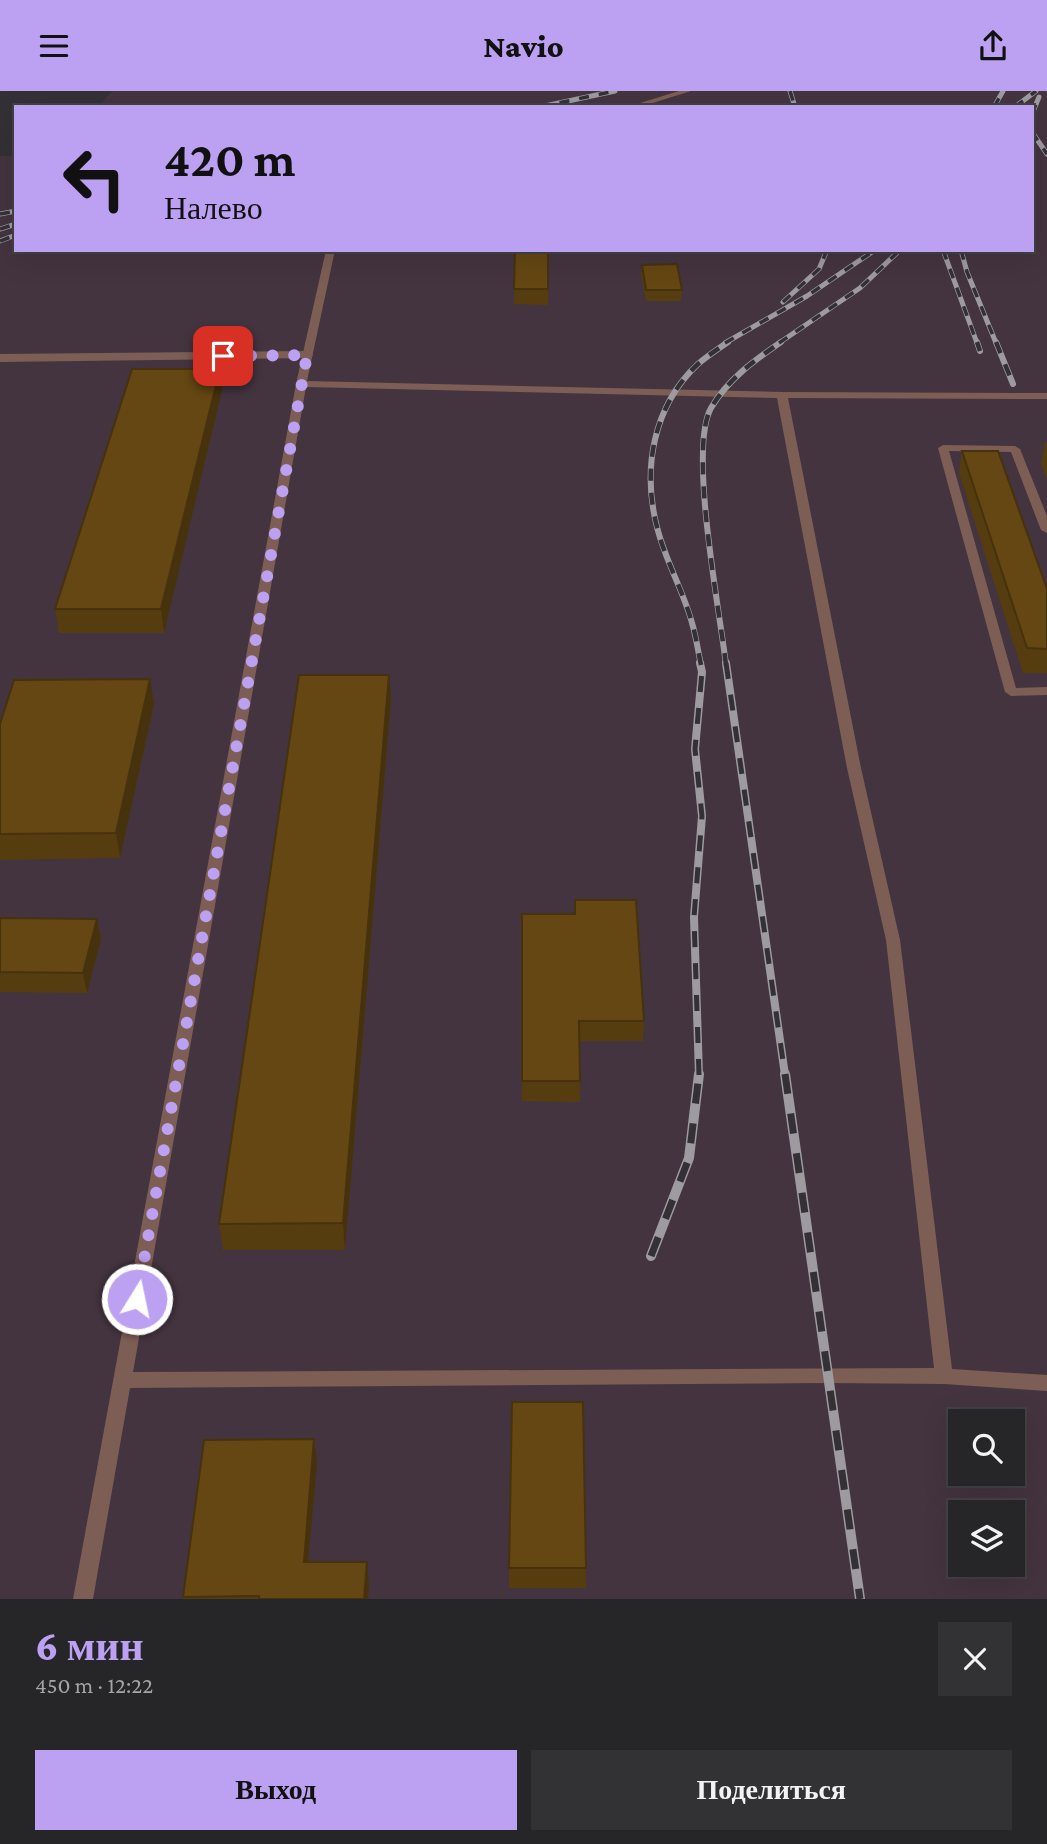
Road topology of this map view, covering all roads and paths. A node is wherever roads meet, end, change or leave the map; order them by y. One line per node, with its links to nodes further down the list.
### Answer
1 (687, 91): 2 (lane)
2 (638, 105)
3 (331, 252): 4 (lane)
4 (307, 355): 5 (street); 6 (lane)
5 (0, 358)
6 (301, 384): 7 (lane); 12 (lane)
7 (782, 395): 8 (lane); 11 (lane)
8 (1047, 396)
9 (1047, 530): 10 (lane)
10 (1047, 691)
11 (944, 1376): 12 (lane); 13 (lane)
12 (123, 1380): 14 (lane)
13 (1047, 1383)
14 (83, 1599)

